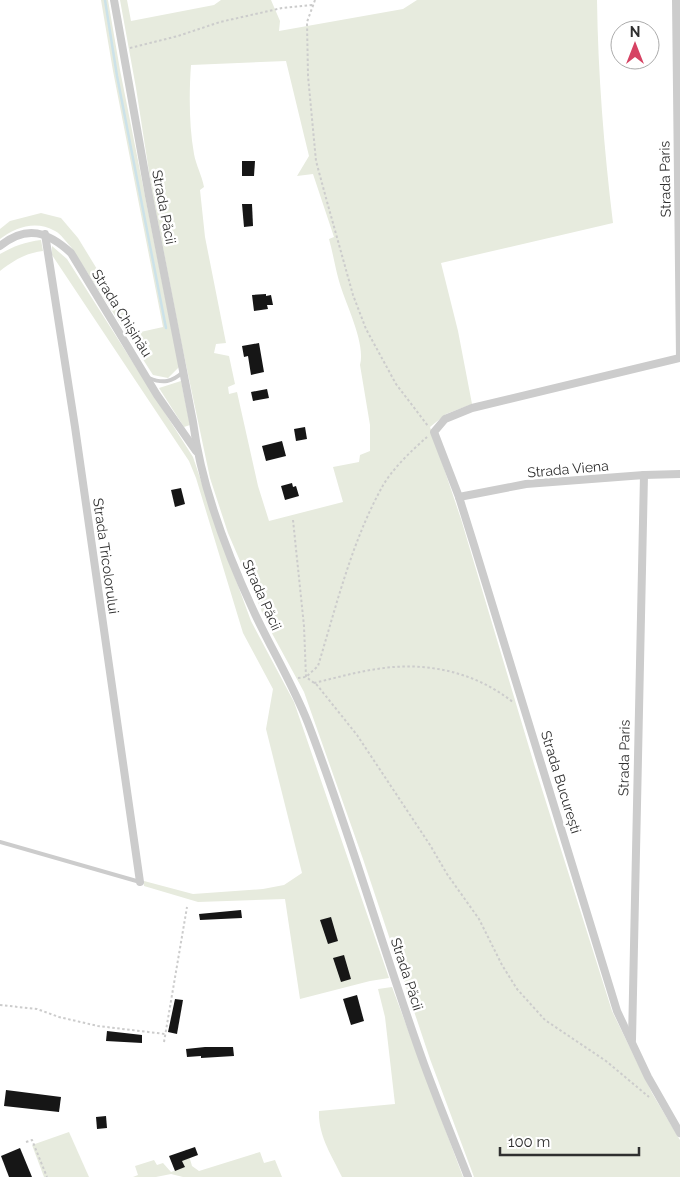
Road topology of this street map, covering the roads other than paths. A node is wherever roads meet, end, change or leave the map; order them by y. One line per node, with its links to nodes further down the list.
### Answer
1 (114, 0): 6 (street, Strada Păcii)
2 (676, 0): 5 (street, Strada Paris)
3 (46, 234): 4 (street); 7 (street, Strada Chișinău); 13 (street, Strada Tricolorului)
4 (0, 246)
5 (680, 358): 11 (street, Strada București)
6 (183, 372): 7 (lane); 8 (street, Strada Păcii)
7 (147, 377): 8 (street, Strada Chișinău)
8 (197, 453): 16 (street, Strada Păcii)
9 (680, 474): 10 (street, Strada Viena)
10 (644, 475): 11 (street, Strada Viena); 14 (street, Strada Paris)
11 (459, 497): 14 (street, Strada București)
12 (0, 842): 13 (lane)
13 (140, 882)
14 (632, 1043): 15 (street, Strada București)
15 (680, 1133)
16 (468, 1177)

